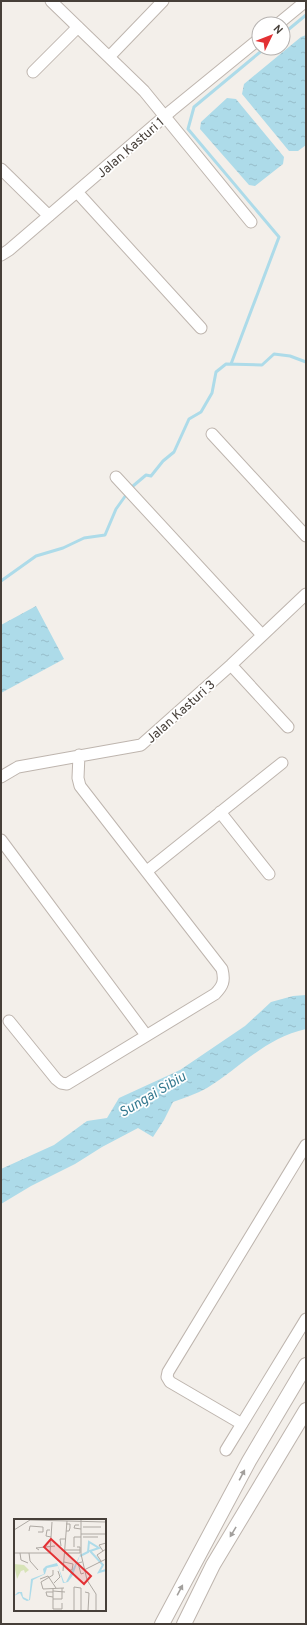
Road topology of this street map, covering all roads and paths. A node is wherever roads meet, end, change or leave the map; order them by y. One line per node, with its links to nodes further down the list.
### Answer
1 (51, 1): 5 (street)
2 (163, 1): 7 (street)
3 (306, 1): 4 (street)
4 (288, 16)
5 (78, 27): 7 (street); 8 (street)
6 (251, 47): 9 (street, Jalan Kasturi 1)
7 (109, 57): 9 (street)
8 (33, 72)
9 (165, 117): 11 (street, Jalan Kasturi 1); 13 (street)
10 (1, 169): 12 (street)
11 (77, 192): 12 (street, Jalan Kasturi 1); 15 (street)
12 (49, 216): 14 (street, Jalan Kasturi 1)
13 (251, 222)
14 (1, 255)
15 (201, 328)
16 (212, 434): 18 (street)
17 (116, 477): 20 (street)
18 (306, 536)
19 (304, 599): 20 (street, Jalan Kasturi 3)
20 (262, 635): 21 (street, Jalan Kasturi 3)
21 (230, 665): 22 (street); 23 (street, Jalan Kasturi 3)
22 (288, 727)
23 (78, 755): 25 (street, Jalan Kasturi 3); 28 (street)
24 (282, 762): 26 (street)
25 (1, 777)
26 (220, 812): 28 (street); 29 (street)
27 (1, 840): 31 (street)
28 (147, 871): 31 (street)
29 (269, 874)
30 (9, 1021): 31 (street)
31 (146, 1035)
32 (306, 1145): 36 (street)
33 (306, 1319): 36 (street)
34 (306, 1365): 40 (street, one-way to 34)
35 (306, 1410): 38 (street)
36 (242, 1424): 39 (street)
37 (306, 1426): 38 (street)
38 (289, 1438): 41 (street, one-way to 41)
39 (226, 1450)
40 (162, 1624)
41 (184, 1624)

